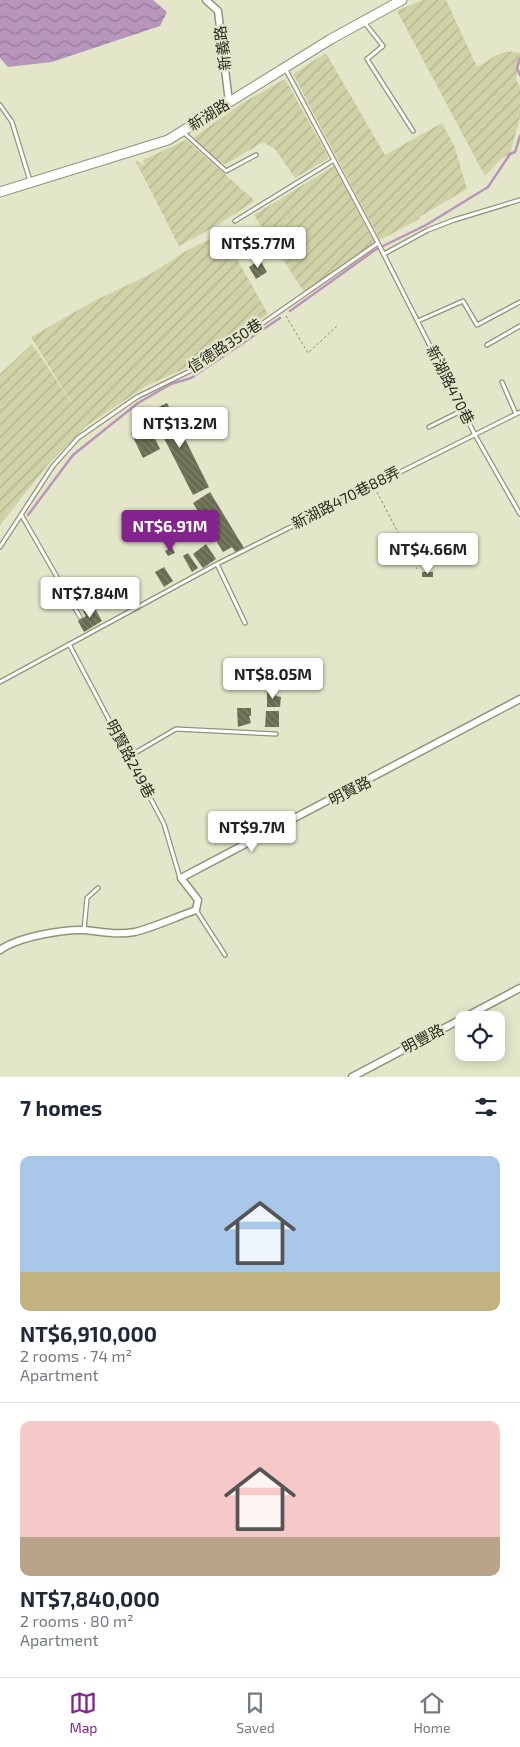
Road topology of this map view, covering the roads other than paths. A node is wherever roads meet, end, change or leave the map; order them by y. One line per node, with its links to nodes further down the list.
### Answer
1 (206, 0): 5 (street, 新義路)
2 (402, 0): 3 (street, 新湖路)
3 (363, 21): 4 (street, 新湖路); 7 (lane)
4 (285, 68): 5 (street, 新湖路); 10 (lane)
5 (229, 102): 8 (street, 新湖路)
6 (0, 105): 11 (lane)
7 (413, 131)
8 (183, 132): 9 (lane); 11 (street, 新湖路)
9 (256, 155)
10 (334, 160): 14 (lane); 15 (lane)
11 (30, 181): 12 (street, 新湖路)
12 (0, 192)
13 (520, 200): 16 (lane)
14 (235, 221)
15 (378, 243): 16 (lane, 新湖路470巷); 27 (lane, 信德路350巷)
16 (384, 254): 18 (lane, 新湖路470巷)
17 (520, 302): 18 (lane)
18 (418, 322): 22 (lane, 新湖路470巷)
19 (520, 326): 20 (lane)
20 (487, 345)
21 (502, 382): 23 (lane)
22 (463, 410): 24 (lane); 25 (lane, 新湖路470巷)
23 (518, 412): 25 (lane, 新湖路470巷88弄)
24 (429, 427)
25 (476, 435): 26 (lane, 新湖路470巷); 29 (lane, 新湖路470巷88弄)
26 (520, 514)
27 (22, 516): 28 (lane, 信德路350巷); 30 (lane)
28 (0, 546)
29 (217, 564): 31 (lane); 32 (lane, 新湖路470巷88弄)
30 (80, 617)
31 (246, 623)
32 (69, 644): 33 (lane, 新湖路470巷88弄); 36 (lane, 明賢路249巷)
33 (0, 682)
34 (520, 700): 37 (street, 明賢路)
35 (276, 734): 36 (lane)
36 (128, 756): 37 (lane, 明賢路249巷)
37 (181, 878): 39 (street)
38 (98, 888): 40 (lane)
39 (196, 910): 40 (street); 42 (lane)
40 (84, 930): 41 (street)
41 (0, 950)
42 (225, 955)
43 (520, 988): 44 (street, 明豐路)
44 (352, 1077)

